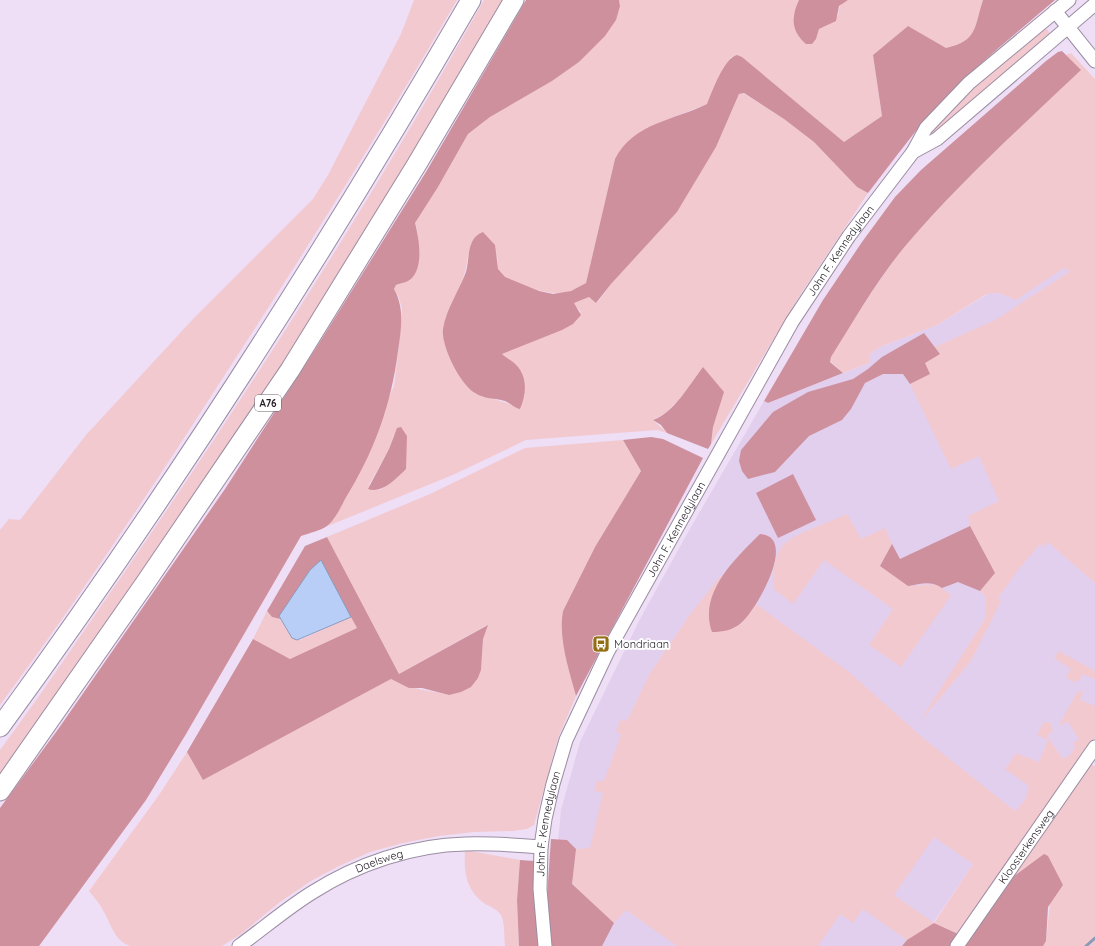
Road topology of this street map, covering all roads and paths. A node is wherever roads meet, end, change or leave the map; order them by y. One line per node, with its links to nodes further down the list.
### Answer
1 (471, 0): 9 (highway)
2 (514, 0): 11 (highway, A76)
3 (1069, 0): 5 (street, John F. Kennedylaan)
4 (1095, 4): 6 (street, John F. Kennedylaan)
5 (1055, 11): 6 (street); 8 (street, John F. Kennedylaan)
6 (1068, 28): 7 (street); 8 (street, John F. Kennedylaan)
7 (1095, 61)
8 (913, 152): 12 (street, John F. Kennedylaan)
9 (0, 727)
10 (1095, 748): 15 (street, Kloosterkensweg)
11 (0, 791)
12 (541, 847): 13 (street, Daelsweg); 14 (street, John F. Kennedylaan)
13 (239, 946)
14 (545, 946)
15 (957, 946)

